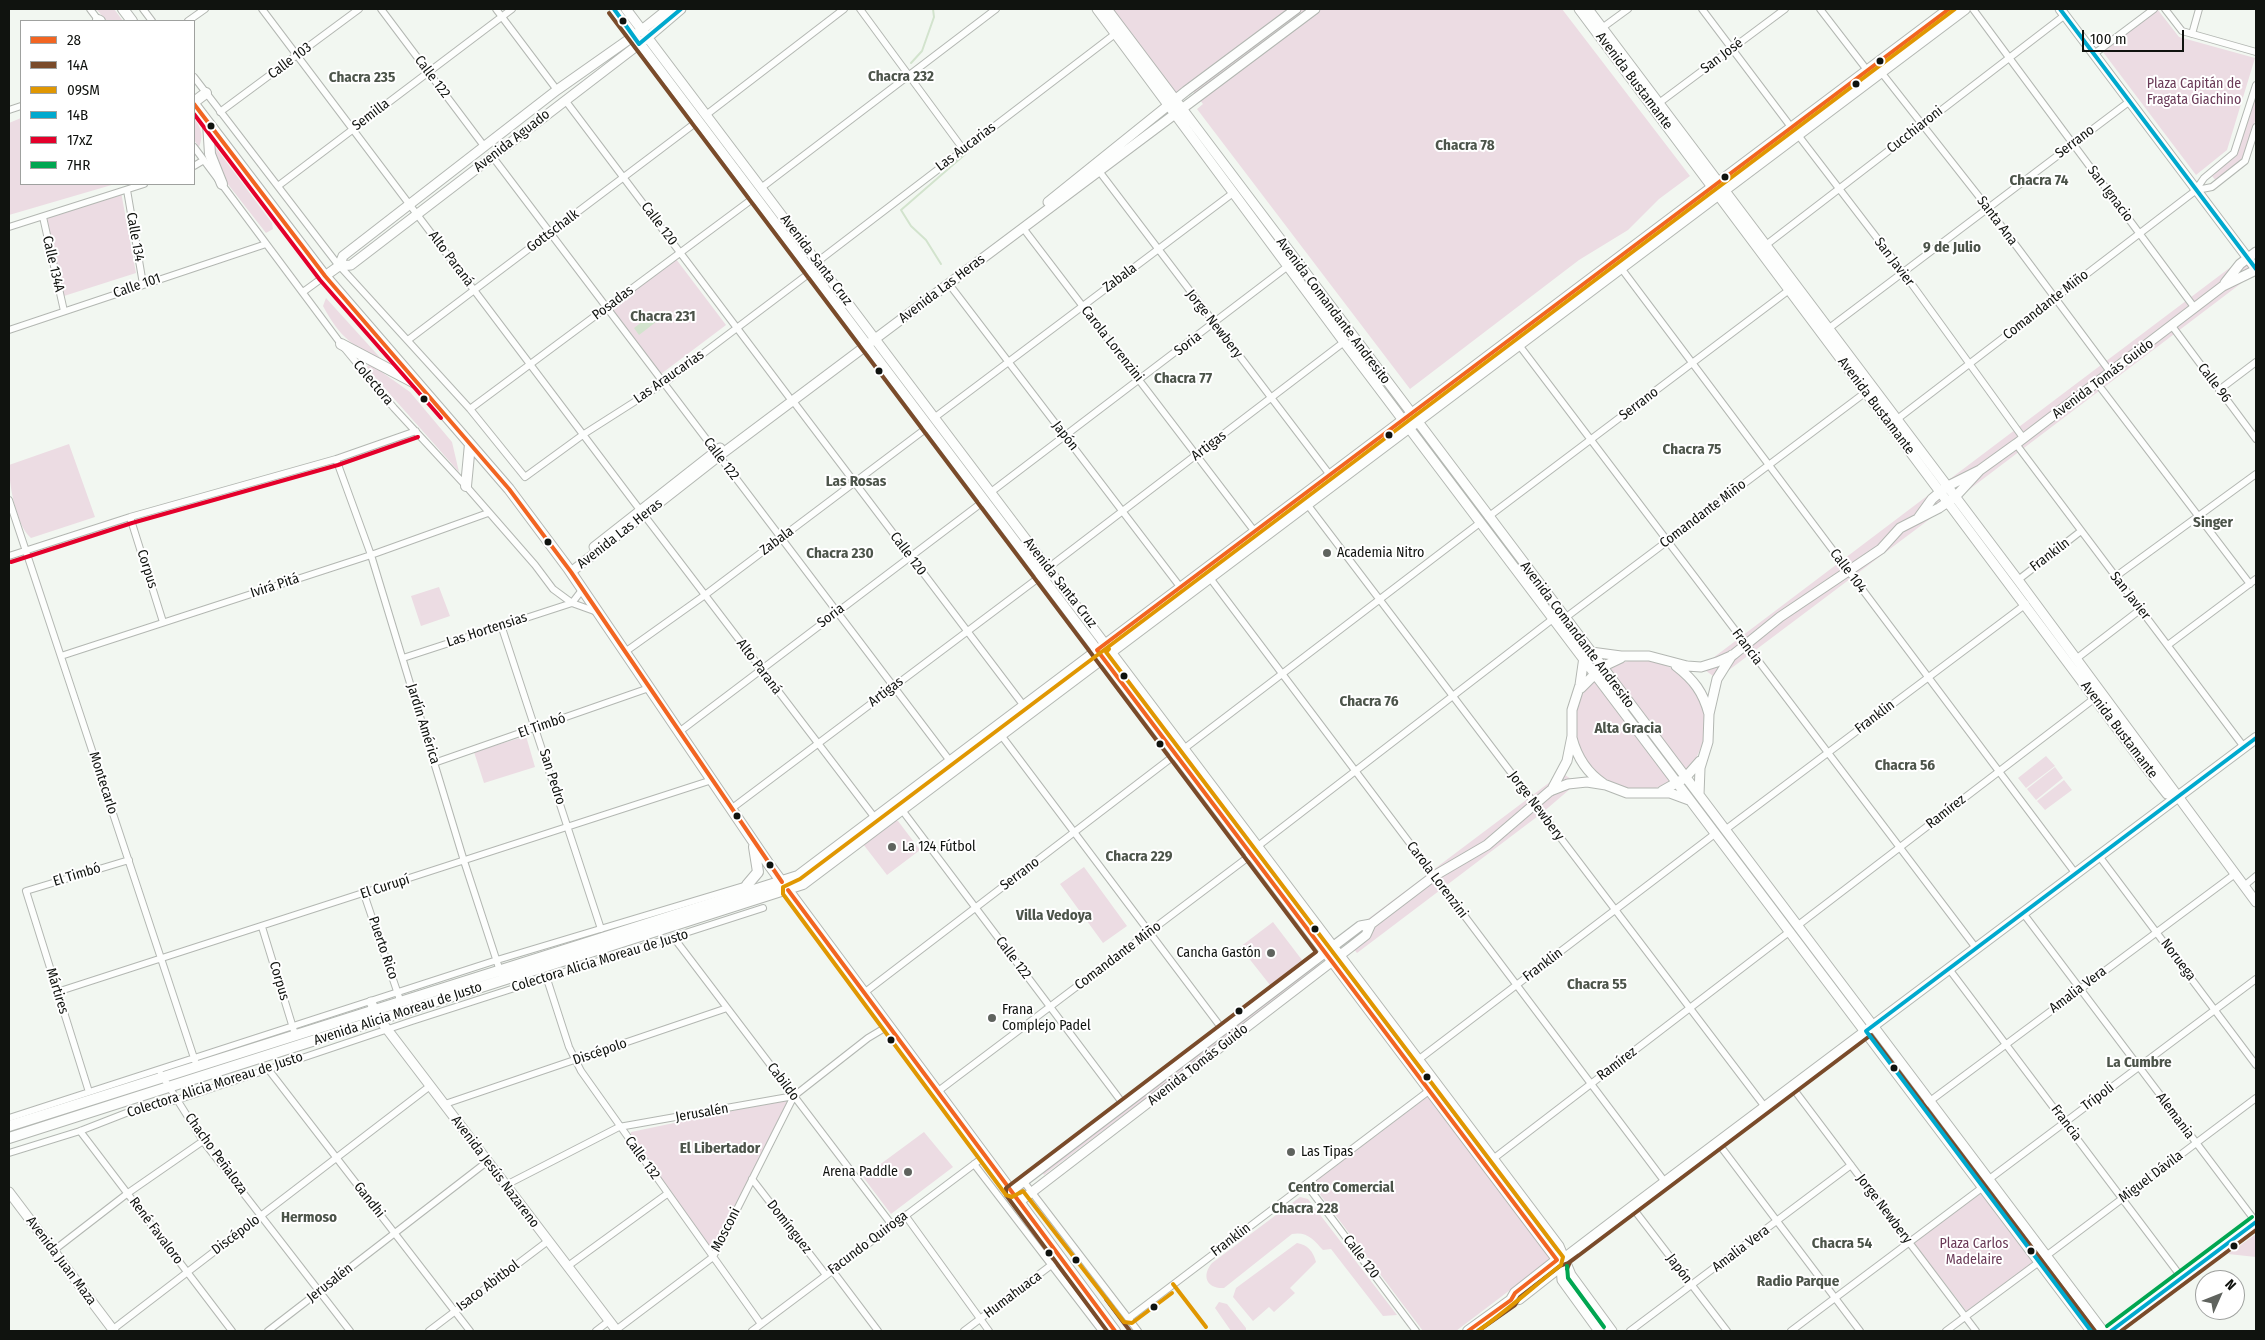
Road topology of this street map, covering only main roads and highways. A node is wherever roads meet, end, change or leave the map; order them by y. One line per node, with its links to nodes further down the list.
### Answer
1 (123, 9): 15 (main road)
2 (614, 9): 17 (main road, Avenida Santa Cruz)
3 (626, 9): 16 (main road, Avenida Santa Cruz)
4 (668, 9): 16 (main road, Avenida Aguado)
5 (682, 9): 16 (main road, Avenida Aguado)
6 (1097, 9): 22 (main road, Avenida Comandante Andresito)
7 (1107, 9): 22 (main road, Avenida Comandante Andresito)
8 (1296, 9): 22 (main road, Avenida Las Heras)
9 (1315, 9): 22 (main road, Avenida Las Heras)
10 (1579, 9): 26 (main road, Avenida Bustamante)
11 (1588, 9): 26 (main road, Avenida Bustamante)
12 (1965, 9): 24 (main road)
13 (1945, 10): 24 (main road)
14 (2062, 12): 28 (main road)
15 (131, 20)
16 (645, 34): 17 (main road, Avenida Aguado); 18 (main road, Avenida Aguado); 33 (main road, Avenida Santa Cruz)
17 (633, 36): 18 (main road, Avenida Santa Cruz); 29 (main road, Avenida Aguado)
18 (639, 44): 29 (main road, Avenida Aguado); 35 (main road, Avenida Santa Cruz)
19 (206, 93): 20 (main road)
20 (195, 102)
21 (195, 104): 23 (main road)
22 (1175, 107): 33 (main road, Avenida Las Heras); 33 (main road, Avenida Las Heras); 37 (main road, Avenida Comandante Andresito); 37 (main road, Avenida Comandante Andresito)
23 (208, 123): 25 (main road); 31 (main road)
24 (1795, 131): 26 (main road)
25 (222, 184)
26 (1719, 188): 37 (main road); 37 (main road); 41 (main road, Avenida Bustamante); 41 (main road, Avenida Bustamante)
27 (2256, 252): 28 (main road, Avenida Tomás Guido)
28 (2248, 257): 30 (main road); 32 (main road, Avenida Tomás Guido)
29 (339, 266): 31 (main road, Avenida Aguado)
30 (2256, 270): 32 (main road, Avenida Tomás Guido)
31 (325, 276): 36 (main road)
32 (2224, 286): 39 (main road, Avenida Tomás Guido)
33 (874, 337): 35 (main road, Avenida Las Heras); 46 (main road, Avenida Santa Cruz)
34 (341, 344): 36 (main road)
35 (865, 344): 45 (main road, Avenida Las Heras); 47 (main road, Avenida Santa Cruz)
36 (419, 385): 38 (main road)
37 (1410, 421): 44 (main road, Avenida Comandante Andresito); 46 (main road); 46 (main road)
38 (470, 444): 40 (main road); 45 (main road)
39 (1980, 470): 41 (main road, Avenida Tomás Guido); 42 (main road, Avenida Tomás Guido)
40 (466, 486)
41 (1943, 489): 42 (main road, Avenida Bustamante); 43 (main road, Avenida Tomás Guido)
42 (1951, 500): 43 (main road, Avenida Tomás Guido); 58 (main road, Avenida Bustamante); 58 (main road, Avenida Bustamante)
43 (1918, 519): 50 (main road, Avenida Tomás Guido)
44 (1485, 520): 48 (main road, Avenida Comandante Andresito); 48 (main road, Avenida Comandante Andresito)
45 (570, 570): 66 (main road)
46 (1110, 647): 47 (main road); 71 (main road, Avenida Santa Cruz)
47 (1100, 654): 68 (main road); 68 (main road); 72 (main road, Avenida Santa Cruz)
48 (1587, 655): 49 (main road, Avenida Tomás Guido); 52 (main road, Avenida Comandante Andresito); 53 (main road, Avenida Tomás Guido)
49 (1636, 655): 51 (main road, Avenida Tomás Guido); 52 (main road, Avenida Tomás Guido)
50 (1733, 655): 51 (main road, Avenida Tomás Guido); 54 (main road, Avenida Tomás Guido)
51 (1674, 664): 54 (main road, Avenida Tomás Guido)
52 (1598, 669): 53 (main road, Avenida Tomás Guido); 59 (main road, Avenida Comandante Andresito)
53 (1576, 698): 55 (main road, Avenida Tomás Guido)
54 (1709, 714): 57 (main road, Avenida Tomás Guido)
55 (1572, 736): 60 (main road, Avenida Tomás Guido); 61 (main road, Avenida Tomás Guido)
56 (2256, 738): 63 (main road)
57 (1703, 755): 59 (main road); 64 (main road, Avenida Tomás Guido)
58 (2148, 763): 63 (main road, Avenida Bustamante)
59 (1682, 780): 62 (main road); 64 (main road, Avenida Comandante Andresito)
60 (1606, 785): 61 (main road, Avenida Tomás Guido); 62 (main road, Avenida Tomás Guido)
61 (1550, 791): 70 (main road, Avenida Tomás Guido)
62 (1659, 792): 64 (main road, Avenida Tomás Guido)
63 (2177, 797): 69 (main road, Avenida Bustamante); 77 (main road)
64 (1695, 798): 65 (main road, Avenida Comandante Andresito)
65 (1720, 831): 77 (main road, Avenida Comandante Andresito); 77 (main road, Avenida Comandante Andresito)
66 (752, 838): 67 (main road); 68 (main road)
67 (747, 885)
68 (785, 886): 75 (main road, Avenida Alicia Moreau de Justo); 75 (main road, Avenida Alicia Moreau de Justo); 80 (main road)
69 (2256, 902)
70 (1371, 924): 71 (main road, Avenida Tomás Guido); 73 (main road, Avenida Tomás Guido)
71 (1333, 946): 72 (main road, Avenida Tomás Guido); 73 (main road, Avenida Santa Cruz)
72 (1325, 952): 74 (main road, Avenida Santa Cruz); 80 (main road, Avenida Tomás Guido)
73 (1340, 956): 74 (main road, Avenida Tomás Guido); 85 (main road, Avenida Santa Cruz)
74 (1331, 962): 82 (main road, Avenida Tomás Guido); 85 (main road, Avenida Santa Cruz)
75 (503, 981): 76 (main road, Avenida Alicia Moreau de Justo); 76 (main road, Avenida Alicia Moreau de Justo)
76 (375, 1011): 78 (main road, Avenida Alicia Moreau de Justo); 79 (main road, Avenida Alicia Moreau de Justo); 88 (main road, Avenida Jesús Nazareno)
77 (1869, 1029): 84 (main road, Avenida Comandante Andresito); 85 (main road)
78 (9, 1126)
79 (9, 1138)
80 (1011, 1191): 82 (main road)
81 (9, 1192): 87 (main road, Avenida Juan Maza)
82 (1019, 1202): 89 (main road)
83 (2256, 1222): 94 (main road)
84 (2042, 1259): 92 (main road, Avenida Comandante Andresito); 93 (main road, Avenida Comandante Andresito)
85 (1561, 1261): 86 (main road); 90 (main road, Avenida Santa Cruz); 91 (main road, Avenida Santa Cruz)
86 (1475, 1329)
87 (113, 1330)
88 (617, 1331)
89 (1115, 1331)
90 (1599, 1331)
91 (1612, 1331)
92 (2091, 1331)
93 (2103, 1331)
94 (2111, 1331)

